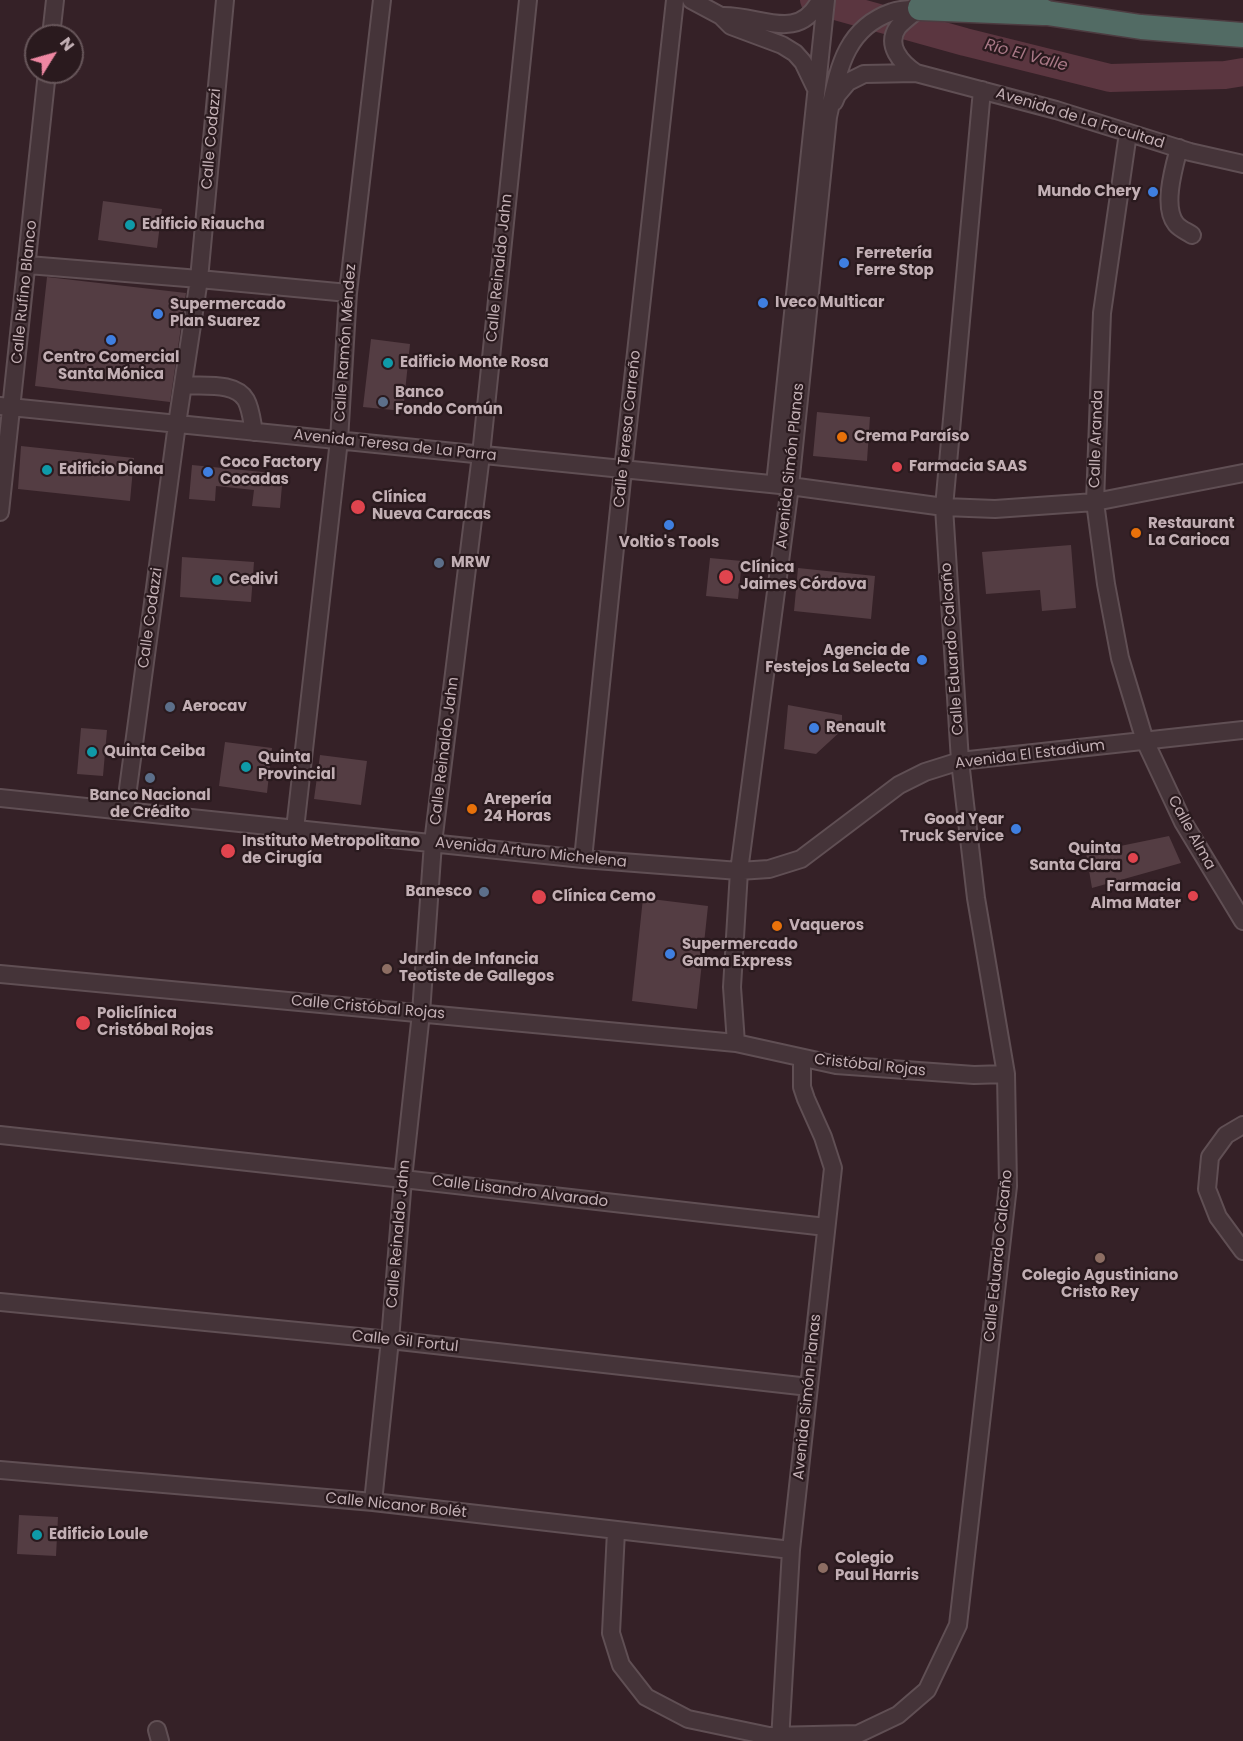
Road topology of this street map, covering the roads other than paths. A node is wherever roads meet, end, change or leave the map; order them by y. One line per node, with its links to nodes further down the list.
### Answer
1 (55, 0): 13 (street)
2 (225, 0): 27 (street, Calle Codazzi)
3 (382, 0): 28 (street, Calle Ramón Méndez)
4 (528, 0): 34 (street, Calle Reinaldo Jahn)
5 (675, 0): 35 (street, Calle Teresa Carreño)
6 (691, 0): 12 (street)
7 (820, 0): 12 (street)
8 (825, 0): 19 (street, Avenida Simón Planas)
9 (1021, 0): 11 (highway)
10 (920, 8): 11 (highway); 17 (street); 21 (street, Avenida Simón Planas)
11 (1047, 13): 15 (highway)
12 (722, 16): 19 (street)
13 (52, 24)
14 (1243, 28): 15 (highway)
15 (1206, 32): 16 (highway)
16 (1243, 35)
17 (916, 73): 20 (street, Avenida de La Facultad); 21 (street, Avenida de La Facultad)
18 (46, 84): 26 (street, Calle Rufino Blanco)
19 (815, 88): 37 (street, Avenida Simón Planas)
20 (982, 90): 22 (street, Avenida de La Facultad); 39 (street, Calle Eduardo Calcaño)
21 (828, 117): 37 (street, Avenida Simón Planas)
22 (1128, 133): 23 (street, Avenida de La Facultad); 38 (street, Calle Aranda)
23 (1179, 148): 24 (street, Avenida de La Facultad); 25 (street)
24 (1243, 164)
25 (1192, 235)
26 (28, 265): 27 (street); 30 (street, Calle Rufino Blanco)
27 (199, 279): 28 (street); 29 (street, Calle Codazzi)
28 (348, 294): 33 (street, Calle Ramón Méndez)
29 (184, 385): 31 (street, Calle Codazzi); 32 (street)
30 (6, 407): 31 (street, Avenida Teresa de La Parra); 40 (street, Calle Rufino Blanco)
31 (177, 424): 32 (street, Avenida Teresa de La Parra); 45 (street, Calle Codazzi)
32 (254, 432): 33 (street, Avenida Teresa de La Parra)
33 (339, 440): 34 (street, Avenida Teresa de La Parra); 46 (street, Calle Ramón Méndez)
34 (481, 455): 35 (street, Avenida Teresa de La Parra); 47 (street, Calle Reinaldo Jahn)
35 (623, 470): 37 (street, Avenida Teresa de La Parra); 48 (street, Calle Teresa Carreño)
36 (1243, 473): 38 (street, Avenida Teresa de La Parra)
37 (783, 485): 39 (street, Avenida Teresa de La Parra); 49 (street, Avenida Simón Planas)
38 (1095, 501): 39 (street, Avenida Teresa de La Parra); 42 (street, Calle Aranda)
39 (944, 507): 43 (street, Calle Eduardo Calcaño)
40 (0, 512)
41 (1243, 730): 42 (street, Avenida El Estadium)
42 (1145, 741): 43 (street, Avenida El Estadium); 50 (street, Calle Alma)
43 (960, 761): 49 (street, Avenida El Estadium); 55 (street, Calle Eduardo Calcaño)
44 (0, 798): 45 (street, Avenida Arturo Michelena)
45 (125, 811): 46 (street, Avenida Arturo Michelena)
46 (295, 829): 47 (street, Avenida Arturo Michelena)
47 (433, 843): 48 (street, Avenida Arturo Michelena); 52 (street, Calle Reinaldo Jahn)
48 (583, 859): 49 (street, Avenida Arturo Michelena)
49 (739, 872): 53 (street, Avenida Simón Planas)
50 (1243, 921)
51 (0, 974): 52 (street, Calle Cristóbal Rojas)
52 (421, 1013): 53 (street, Calle Cristóbal Rojas); 58 (street, Calle Reinaldo Jahn)
53 (736, 1043): 54 (street, Cristóbal Rojas)
54 (802, 1058): 55 (street, Cristóbal Rojas); 59 (street, Avenida Simón Planas)
55 (1006, 1074): 68 (street, Calle Eduardo Calcaño)
56 (1243, 1125): 60 (street)
57 (0, 1136): 58 (street, Calle Lisandro Alvarado)
58 (403, 1179): 59 (street, Calle Lisandro Alvarado); 62 (street, Calle Reinaldo Jahn)
59 (826, 1227): 63 (street, Avenida Simón Planas)
60 (1243, 1251)
61 (0, 1302): 62 (street, Calle Gil Fortul)
62 (390, 1340): 63 (street, Calle Gil Fortul); 65 (street, Calle Reinaldo Jahn)
63 (809, 1387): 67 (street, Avenida Simón Planas)
64 (0, 1470): 65 (street, Calle Nicanor Bolét)
65 (372, 1502): 66 (street, Calle Nicanor Bolét)
66 (616, 1531): 67 (street, Calle Nicanor Bolét); 68 (street, Calle Eduardo Calcaño)
67 (791, 1550): 68 (street, Avenida Simón Planas)
68 (780, 1738)

